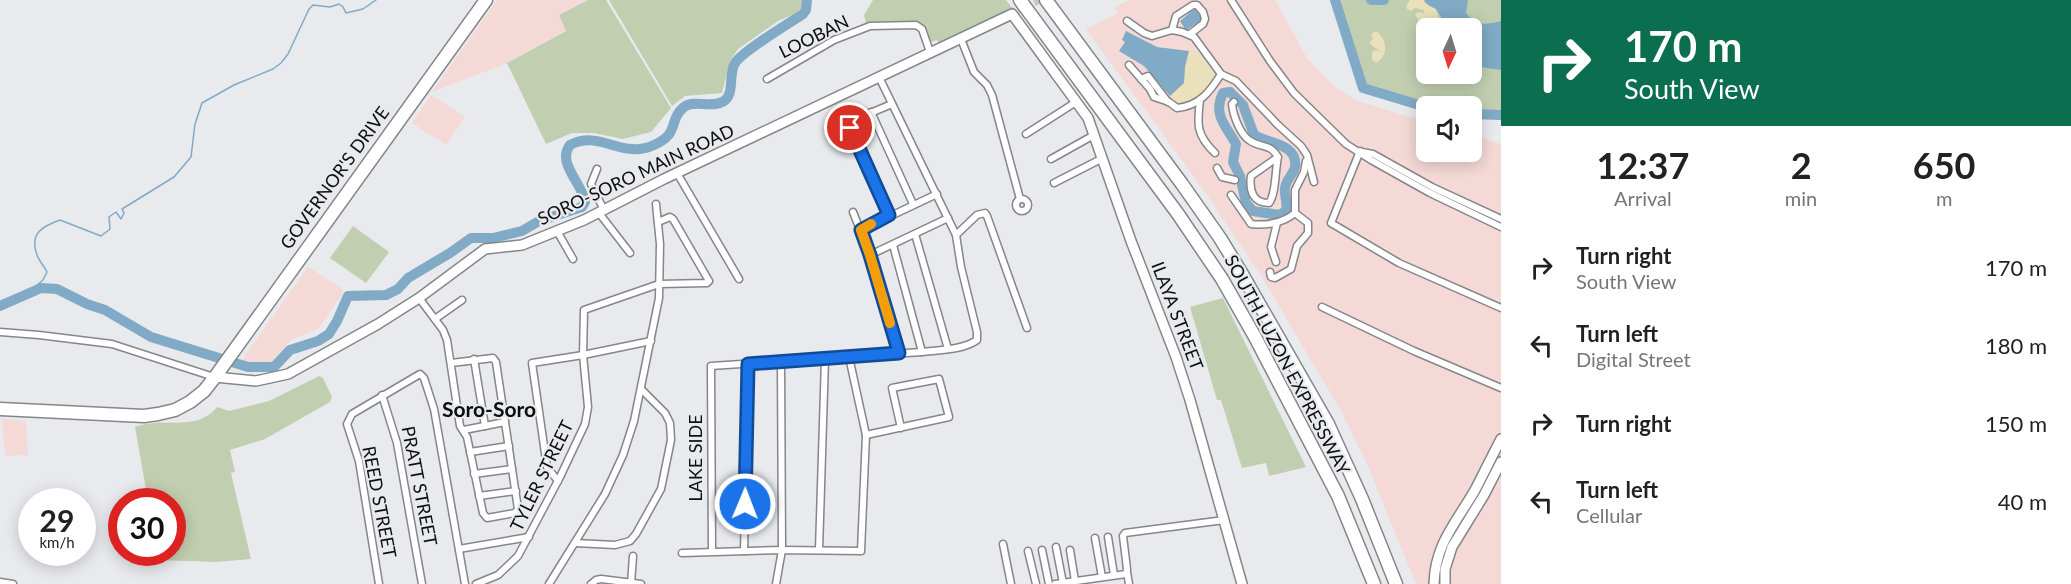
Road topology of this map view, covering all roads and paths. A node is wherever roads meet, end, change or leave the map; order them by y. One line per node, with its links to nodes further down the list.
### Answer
1 (486, 0): 77 (highway, GOVERNOR'S DRIVE)
2 (1046, 0): 136 (highway, SOUTH LUZON EXPRESSWAY)
3 (1231, 0): 21 (street)
4 (1017, 8): 8 (street, SORO-SORO MAIN ROAD); 15 (street, ILAYA STREET); 135 (highway, SOUTH LUZON EXPRESSWAY)
5 (1127, 21): 6 (street)
6 (1172, 30): 7 (street); 7 (street)
7 (1190, 34): 11 (street)
8 (961, 39): 9 (street, SORO-SORO MAIN ROAD); 35 (street)
9 (930, 52): 12 (street, SORO-SORO MAIN ROAD); 13 (street, LOOBAN)
10 (1130, 65): 14 (street)
11 (1221, 74): 14 (street); 23 (street)
12 (879, 77): 17 (street); 29 (street, SORO-SORO MAIN ROAD)
13 (767, 79)
14 (1200, 100): 22 (street)
15 (1076, 102): 19 (street); 20 (street, ILAYA STREET)
16 (1234, 102): 24 (street)
17 (892, 104): 18 (street); 33 (street)
18 (872, 112): 37 (street); 41 (street)
19 (1026, 134)
20 (1094, 135): 25 (street, ILAYA STREET); 26 (street)
21 (1360, 152): 43 (street); 46 (street); 62 (street)
22 (1215, 153)
23 (1307, 155): 31 (street); 40 (street)
24 (1278, 157): 24 (street)
25 (1103, 158): 32 (street); 96 (street, ILAYA STREET)
26 (1051, 159)
27 (1217, 168): 30 (street)
28 (597, 170): 38 (street)
29 (677, 174): 38 (street, SORO-SORO MAIN ROAD); 57 (street)
30 (1235, 180)
31 (1314, 182)
32 (1054, 183)
33 (936, 194): 37 (street); 42 (street)
34 (1231, 195): 45 (street)
35 (1020, 199)
36 (656, 204): 44 (street)
37 (913, 204): 41 (street)
38 (602, 211): 48 (street, SORO-SORO MAIN ROAD); 52 (street)
39 (853, 212): 47 (street)
40 (1295, 213): 45 (street); 56 (street)
41 (889, 215): 47 (street)
42 (948, 218): 49 (street); 50 (street)
43 (1501, 219)
44 (658, 222): 58 (street); 58 (street)
45 (1277, 223): 55 (street)
46 (1501, 226)
47 (861, 230): 53 (street)
48 (558, 231): 54 (street); 59 (street, SORO-SORO MAIN ROAD)
49 (915, 234): 51 (street); 67 (street)
50 (956, 235): 64 (street); 67 (street)
51 (893, 245): 53 (street); 68 (street)
52 (630, 253)
53 (870, 255): 69 (street)
54 (573, 259)
55 (1276, 262)
56 (1270, 272)
57 (738, 279)
58 (659, 284): 66 (street); 70 (street, TYLER STREET)
59 (419, 298): 63 (street); 77 (street, SORO-SORO MAIN ROAD)
60 (462, 300): 63 (street)
61 (1322, 307): 78 (street)
62 (1501, 308)
63 (435, 319): 75 (street)
64 (1026, 328)
65 (0, 332): 77 (street)
66 (651, 341): 70 (street); 79 (street)
67 (948, 349): 68 (street)
68 (922, 352): 69 (street)
69 (899, 353): 71 (street)
70 (583, 356): 93 (street, TYLER STREET); 93 (street)
71 (849, 357): 73 (street); 86 (street)
72 (474, 359): 75 (street); 82 (street); 83 (street)
73 (825, 359): 74 (street); 105 (street)
74 (781, 362): 76 (street); 104 (street)
75 (451, 363): 85 (street)
76 (748, 364): 108 (street, LAKE SIDE); 109 (street)
77 (217, 374): 81 (highway, GOVERNOR'S DRIVE)
78 (1501, 388)
79 (642, 390): 100 (street); 100 (street)
80 (382, 395): 103 (street); 121 (street, REED STREET); 122 (street, PRATT STREET)
81 (0, 409)
82 (505, 422): 83 (street); 88 (street)
83 (485, 426): 85 (street)
84 (901, 428): 84 (street); 86 (street)
85 (464, 430): 89 (street)
86 (866, 435): 105 (street)
87 (1501, 439): 137 (street)
88 (509, 446): 89 (street); 91 (street)
89 (470, 452): 92 (street)
90 (1501, 462): 138 (street)
91 (512, 469): 92 (street); 94 (street)
92 (474, 474): 95 (street)
93 (558, 481): 97 (street, TYLER STREET)
94 (516, 491): 95 (street); 95 (street)
95 (479, 495)
96 (1224, 520): 113 (street); 134 (street, ILAYA STREET)
97 (529, 537): 103 (street); 124 (street, TYLER STREET)
98 (1108, 537): 114 (street)
99 (1095, 538): 115 (street)
100 (575, 543): 125 (street)
101 (1003, 544): 129 (street)
102 (1056, 548): 119 (street)
103 (459, 549): 123 (street)
104 (782, 550): 105 (street); 109 (street); 128 (street)
105 (819, 550)
106 (1042, 550): 131 (street)
107 (1070, 550): 116 (street)
108 (712, 551): 109 (street); 111 (street)
109 (744, 551)
110 (1028, 551): 130 (street)
111 (682, 553)
112 (633, 556): 118 (street)
113 (1127, 572): 114 (street); 133 (street)
114 (1114, 575): 115 (street)
115 (1102, 578): 116 (street)
116 (1075, 581): 119 (street)
117 (0, 582): 120 (street)
118 (631, 583): 126 (street); 127 (street)
119 (1063, 583): 132 (street)
120 (13, 584)
121 (379, 584)
122 (422, 584)
123 (465, 584)
124 (476, 584)
125 (549, 584)
126 (591, 584)
127 (640, 584)
128 (776, 584)
129 (1011, 584)
130 (1036, 584)
131 (1049, 584)
132 (1056, 584)
133 (1129, 584)
134 (1242, 584)
135 (1374, 584)
136 (1396, 584)
137 (1434, 584)
138 (1445, 584)

